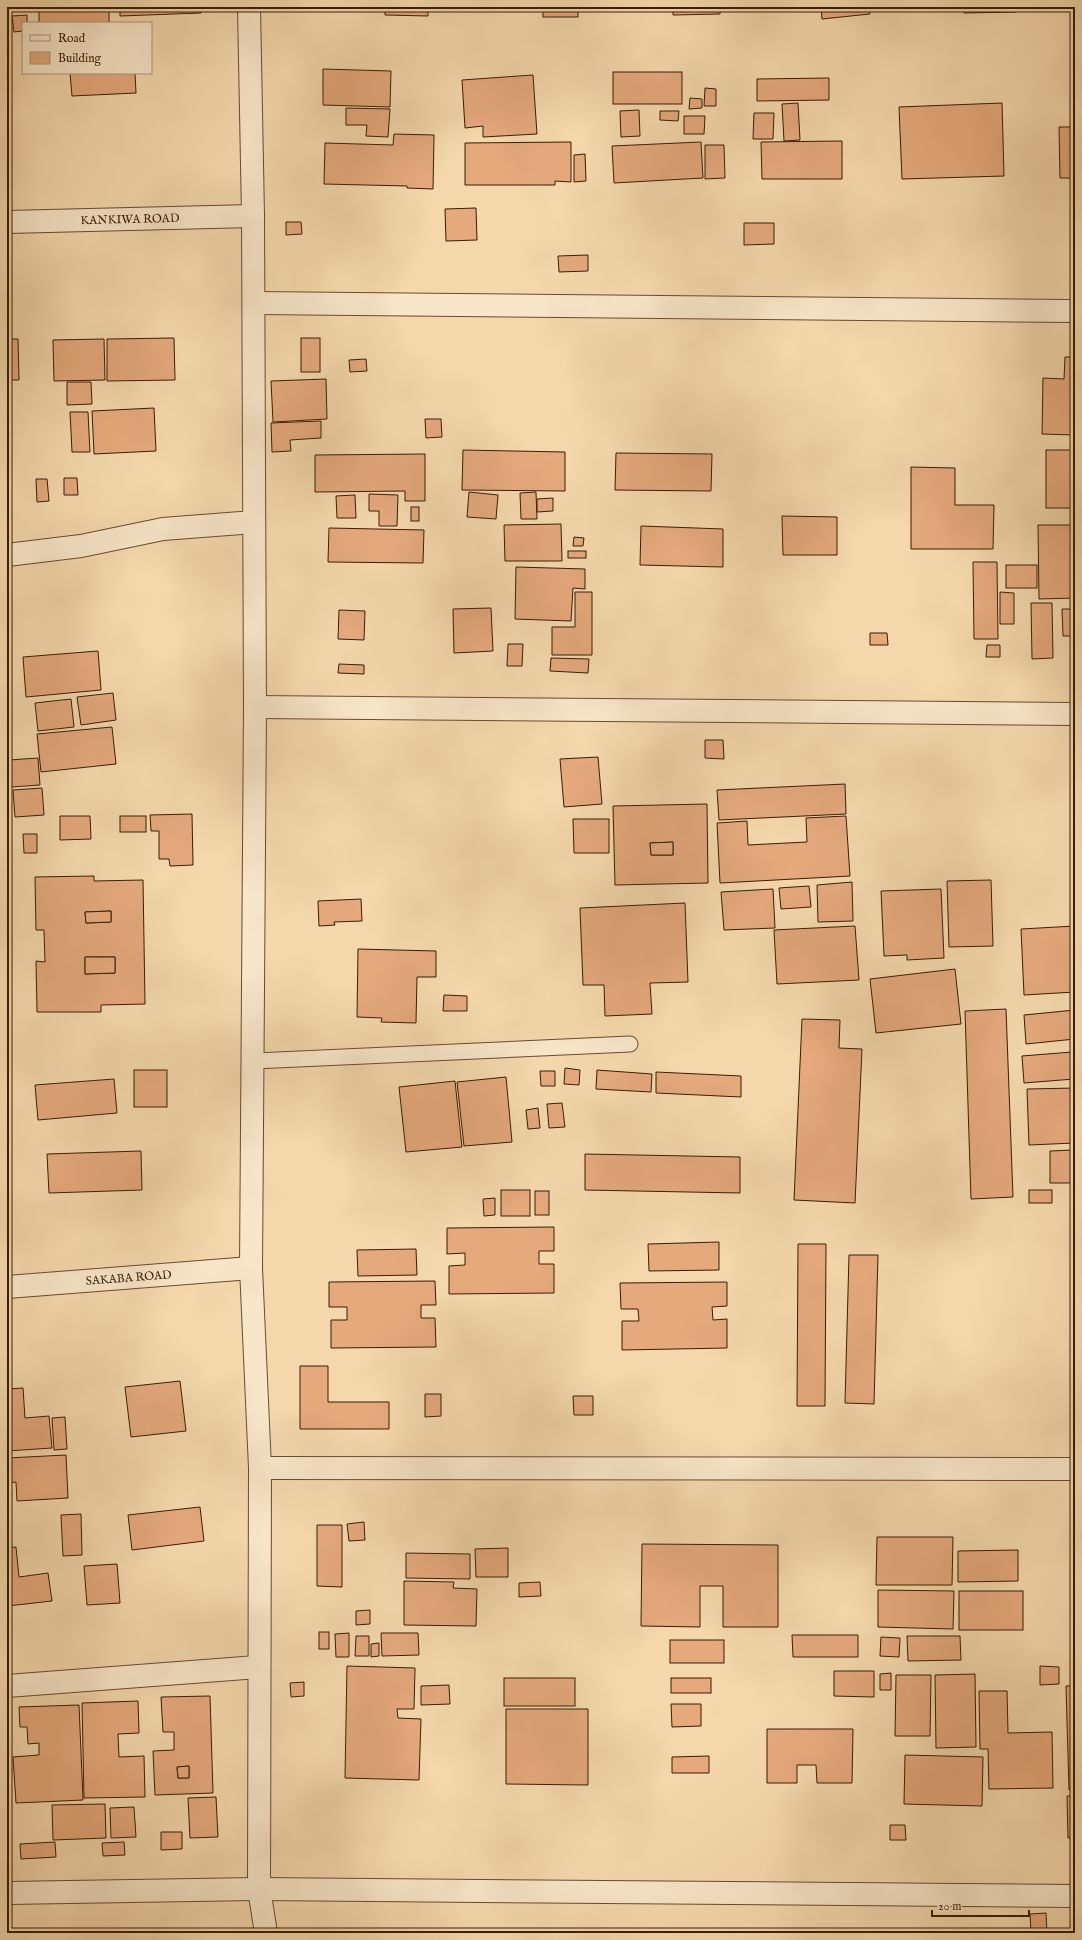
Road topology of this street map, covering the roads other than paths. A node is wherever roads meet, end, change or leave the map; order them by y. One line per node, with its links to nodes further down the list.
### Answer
1 (249, 7): 2 (street)
2 (253, 216): 3 (street, KANKIWA ROAD); 4 (street)
3 (7, 222)
4 (254, 303): 5 (street); 6 (street)
5 (1075, 311)
6 (254, 522): 7 (street); 8 (street)
7 (7, 555)
8 (255, 706): 9 (street); 11 (street)
9 (1075, 714)
10 (630, 1044): 11 (lane)
11 (253, 1061): 12 (street)
12 (251, 1268): 13 (street, SAKABA ROAD); 14 (street)
13 (7, 1287)
14 (260, 1468): 15 (street); 16 (street)
15 (1075, 1469)
16 (258, 1667): 17 (street); 18 (street)
17 (7, 1686)
18 (259, 1889): 19 (street); 20 (street); 21 (street)
19 (7, 1893)
20 (1075, 1896)
21 (266, 1933)

